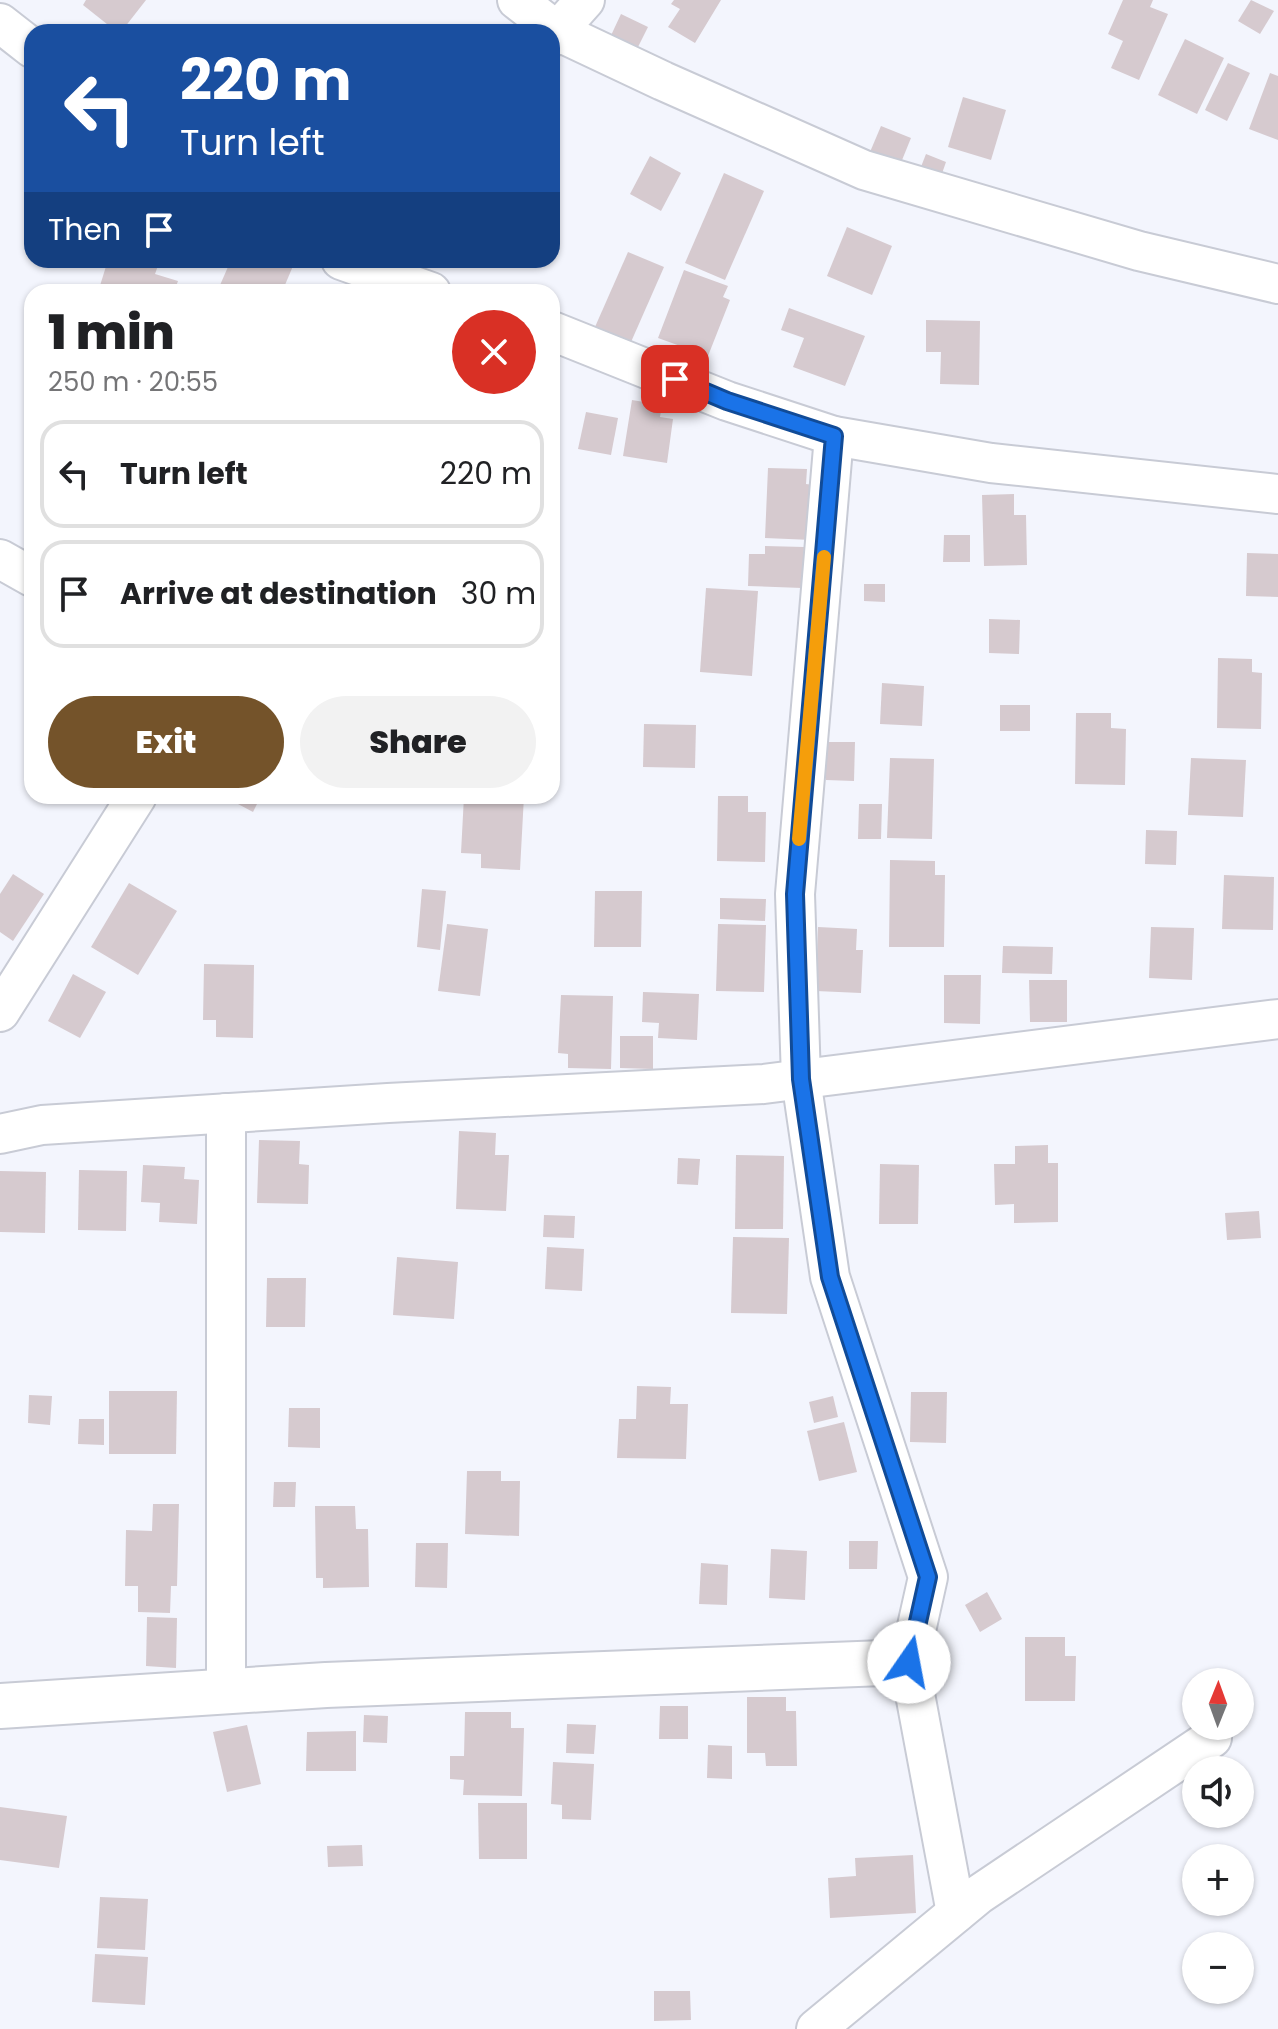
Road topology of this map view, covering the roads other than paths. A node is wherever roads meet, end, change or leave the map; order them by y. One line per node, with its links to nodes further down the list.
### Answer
1 (517, 0): 4 (street)
2 (585, 0): 5 (street)
3 (0, 23): 7 (street)
4 (544, 24)
5 (560, 28)
6 (560, 36): 10 (street)
7 (24, 42)
8 (376, 275): 9 (street)
9 (405, 284)
10 (1278, 284)
11 (560, 334): 12 (street)
12 (834, 436): 13 (street); 19 (street)
13 (1278, 494)
14 (0, 559): 15 (street)
15 (24, 572)
16 (132, 804): 17 (street)
17 (0, 1012)
18 (1278, 1019): 19 (street)
19 (801, 1079): 20 (street); 22 (street)
20 (226, 1113): 21 (street); 23 (street)
21 (0, 1134)
22 (909, 1662): 23 (street); 26 (street)
23 (226, 1691): 24 (street)
24 (0, 1706)
25 (1209, 1740): 26 (street)
26 (956, 1913): 27 (street)
27 (816, 2029)

